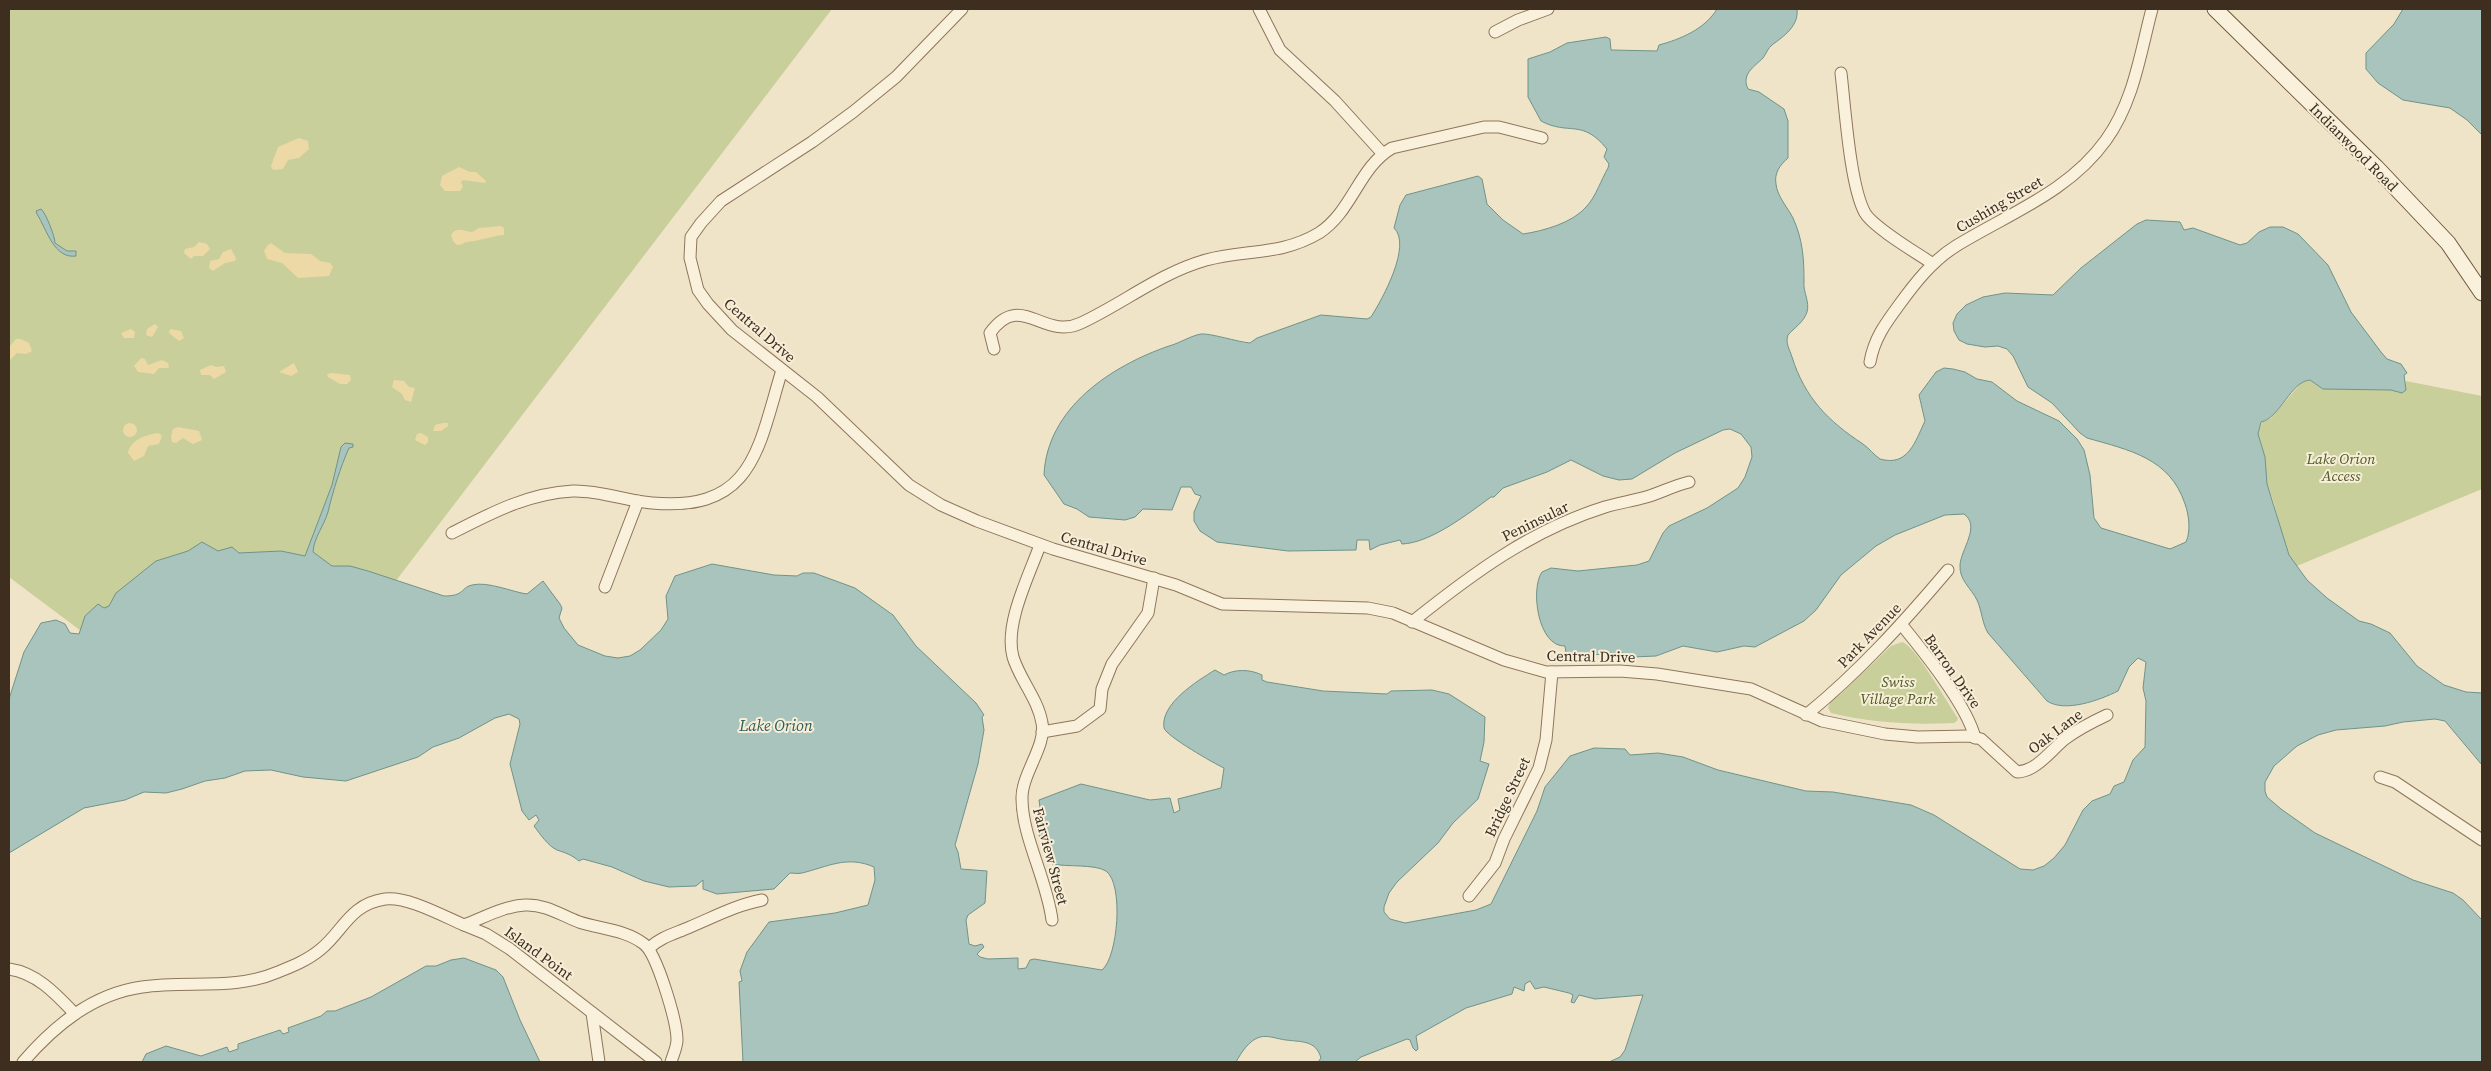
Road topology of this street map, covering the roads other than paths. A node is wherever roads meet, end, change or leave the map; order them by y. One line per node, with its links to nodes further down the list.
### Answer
1 (962, 9): 14 (street, Central Drive)
2 (1259, 9): 9 (street)
3 (1548, 9): 6 (street)
4 (2152, 9): 10 (street, Cushing Street)
5 (2215, 9): 11 (street, Indianwood Road)
6 (1495, 32)
7 (1841, 73): 10 (street)
8 (1542, 138): 9 (street)
9 (1382, 154): 12 (street)
10 (1933, 264): 13 (street, Cushing Street)
11 (2482, 293)
12 (994, 349)
13 (1870, 362)
14 (782, 370): 16 (street); 18 (street, Central Drive)
15 (1688, 482): 22 (street, Peninsular)
16 (638, 501): 17 (street); 21 (street)
17 (452, 533)
18 (1040, 544): 20 (street, Central Drive); 27 (street, Fairview Street)
19 (1948, 570): 23 (street, Park Avenue)
20 (1154, 578): 22 (street, Central Drive); 27 (street)
21 (605, 587)
22 (1412, 622): 24 (street, Central Drive)
23 (1901, 624): 25 (street, Park Avenue); 28 (street, Barron Drive)
24 (1552, 672): 25 (street, Central Drive); 31 (street, Bridge Street)
25 (1806, 715): 28 (street, Central Drive)
26 (2106, 715): 28 (street, Oak Lane)
27 (1042, 732): 33 (street, Fairview Street)
28 (1975, 738)
29 (2380, 777): 30 (street)
30 (2482, 840)
31 (1469, 896)
32 (762, 900): 35 (street)
33 (1052, 920)
34 (464, 925): 35 (street); 37 (street, Island Point); 38 (street, Island Point)
35 (649, 948): 42 (street)
36 (9, 969): 37 (street)
37 (74, 1014): 39 (street, Island Point)
38 (592, 1014): 40 (street); 41 (street, Island Point)
39 (23, 1062)
40 (600, 1062)
41 (656, 1062)
42 (671, 1062)

